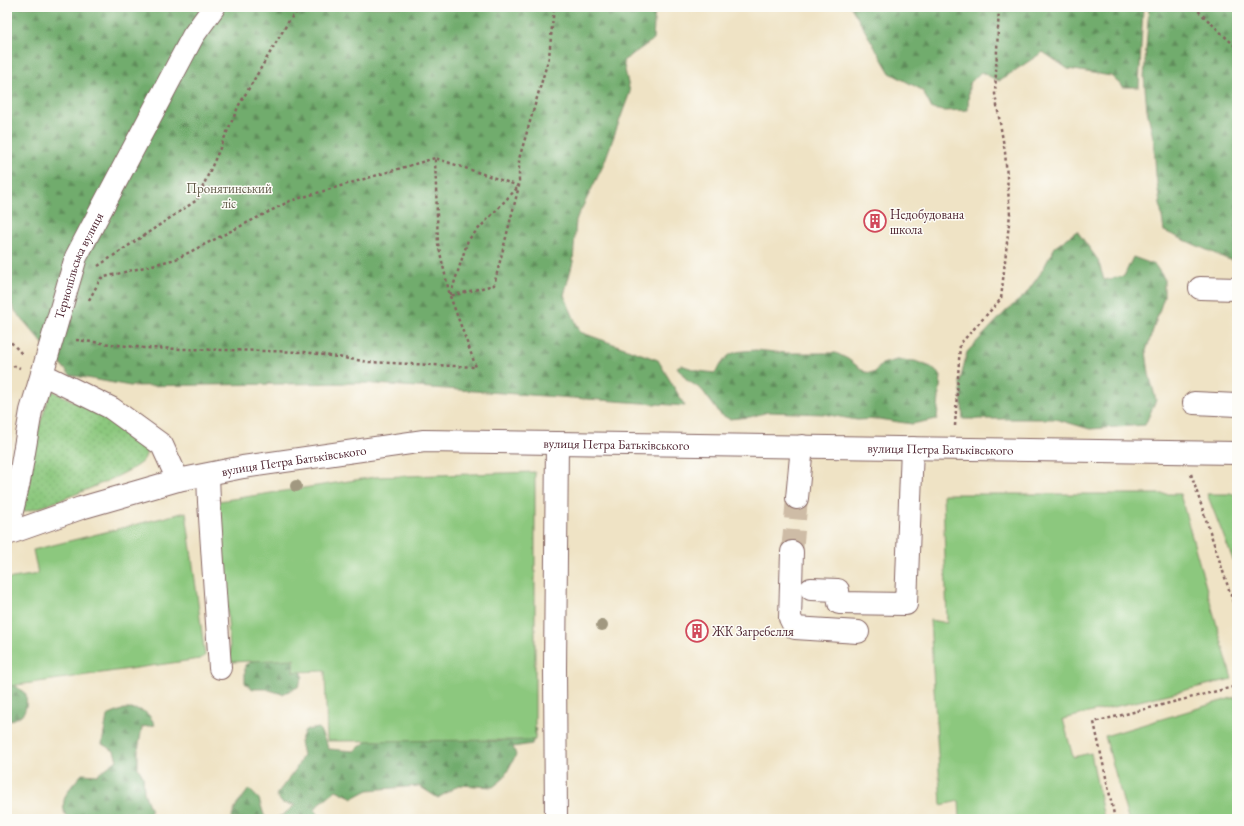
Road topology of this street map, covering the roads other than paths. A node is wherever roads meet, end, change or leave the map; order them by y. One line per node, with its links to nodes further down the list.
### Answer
1 (214, 7): 4 (street, Тернопільська вулиця)
2 (1200, 288): 3 (street)
3 (1237, 289)
4 (42, 374): 12 (street); 14 (street, Тернопільська вулиця)
5 (1194, 403): 6 (street)
6 (1237, 405)
7 (557, 443): 8 (street, вулиця Петра Батьківського); 11 (street, вулиця Петра Батьківського); 19 (street)
8 (802, 446): 9 (street, вулиця Петра Батьківського); 13 (street)
9 (912, 448): 10 (street, вулиця Петра Батьківського); 16 (street)
10 (1237, 453)
11 (208, 475): 12 (street, вулиця Петра Батьківського); 18 (street)
12 (178, 480): 14 (street, вулиця Петра Батьківського)
13 (797, 498)
14 (7, 533)
15 (792, 552): 17 (street)
16 (811, 589)
17 (858, 632)
18 (220, 668)
19 (556, 819)

